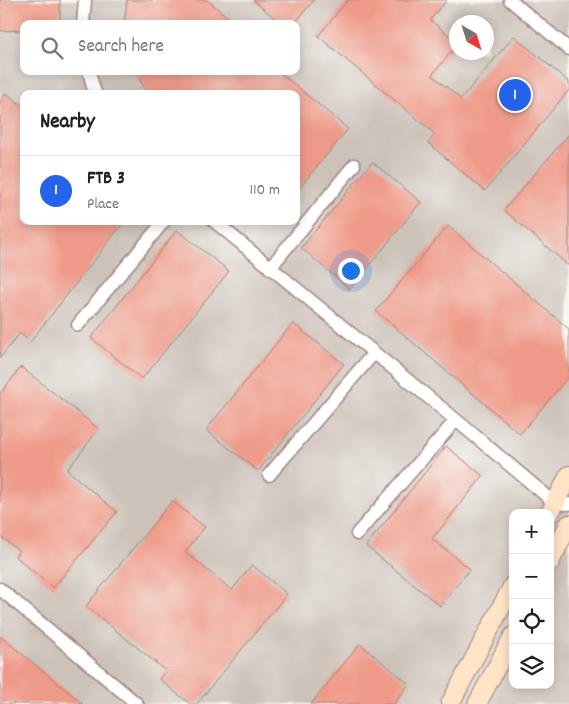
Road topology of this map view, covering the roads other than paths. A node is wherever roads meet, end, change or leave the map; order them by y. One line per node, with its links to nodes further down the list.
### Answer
1 (86, 0): 3 (street)
2 (510, 0): 4 (street)
3 (84, 20)
4 (569, 49)
5 (90, 75): 6 (street)
6 (95, 90)
7 (354, 165): 10 (street)
8 (161, 225): 11 (street)
9 (219, 225): 10 (street)
10 (270, 268): 12 (street)
11 (78, 325)
12 (374, 353): 13 (street); 15 (street)
13 (456, 420): 16 (street); 18 (street)
14 (569, 475): 16 (street)
15 (269, 476)
16 (558, 507)
17 (569, 524): 19 (street)
18 (357, 534)
19 (554, 554)
20 (0, 589): 23 (street)
21 (509, 593): 24 (street)
22 (509, 644): 25 (street)
23 (137, 704)
24 (450, 704)
25 (477, 704)

